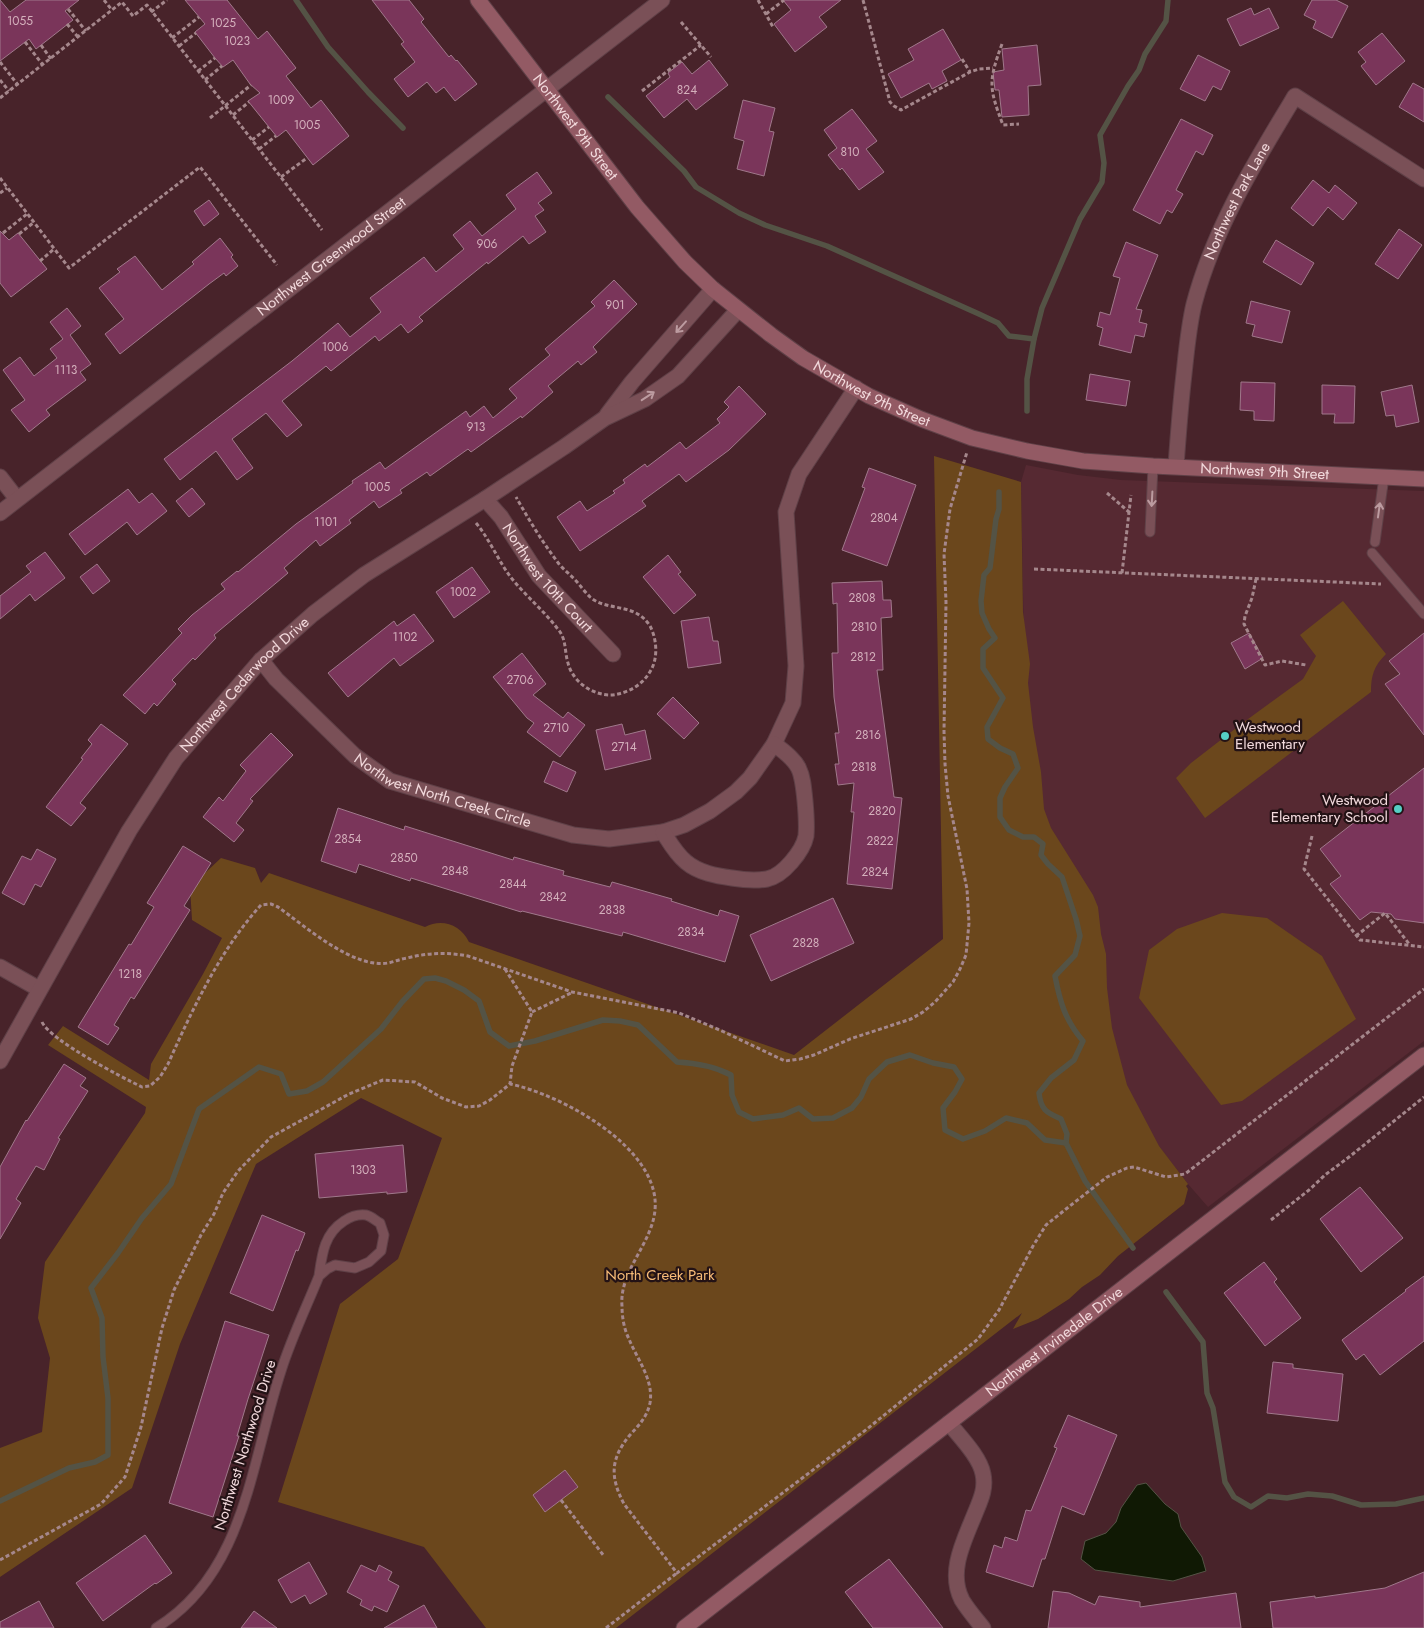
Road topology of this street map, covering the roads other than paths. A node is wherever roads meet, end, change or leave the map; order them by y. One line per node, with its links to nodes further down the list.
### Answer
1 (478, 0): 3 (street, Northwest 9th Street)
2 (662, 0): 3 (street, Northwest Greenwood Street)
3 (547, 90): 5 (street, Northwest 9th Street); 14 (street, Northwest Greenwood Street)
4 (1424, 179): 10 (street, Northwest Park Lane)
5 (712, 290): 6 (street, Northwest 9th Street); 8 (street, Northwest Cedarwood Drive, one-way to 8)
6 (738, 310): 7 (street, Northwest 9th Street); 8 (street, Northwest Cedarwood Drive, one-way to 6)
7 (856, 388): 9 (street, Northwest 9th Street); 23 (street, Northwest North Creek Circle)
8 (605, 418): 15 (street, Northwest Cedarwood Drive)
9 (1154, 466): 10 (street, Northwest 9th Street); 17 (lane, one-way to 17)
10 (1176, 466): 11 (street, Northwest 9th Street)
11 (1384, 477): 13 (street, Northwest 9th Street); 18 (lane, one-way to 11)
12 (0, 478): 14 (street)
13 (1424, 479)
14 (17, 499): 16 (street, Northwest Greenwood Street)
15 (485, 499): 21 (street, Northwest 10th Court); 22 (street, Northwest Cedarwood Drive)
16 (0, 513)
17 (1150, 532)
18 (1375, 542)
19 (1372, 553): 20 (lane)
20 (1424, 614)
21 (613, 654)
22 (261, 660): 24 (street, Northwest North Creek Circle); 26 (street, Northwest Cedarwood Drive)
23 (774, 744): 24 (street, Northwest North Creek Circle); 24 (street)
24 (663, 832)
25 (0, 967): 26 (street)
26 (39, 989): 28 (street, Northwest Cedarwood Drive)
27 (1424, 1055): 30 (street, Northwest Irvinedale Drive)
28 (0, 1061)
29 (319, 1276): 29 (lane, Northwest Northwood Drive); 31 (lane, Northwest Northwood Drive)
30 (949, 1423): 32 (street, Northwest Irvinedale Drive); 33 (street)
31 (156, 1628)
32 (684, 1628)
33 (983, 1628)

